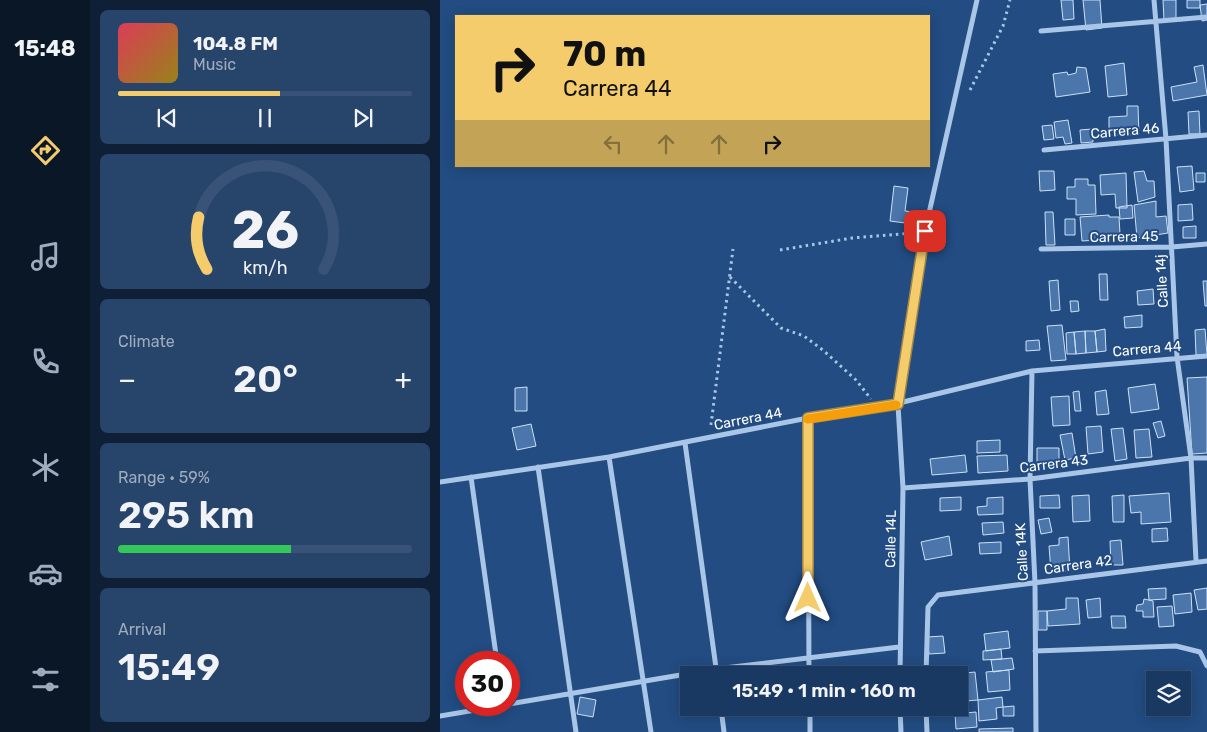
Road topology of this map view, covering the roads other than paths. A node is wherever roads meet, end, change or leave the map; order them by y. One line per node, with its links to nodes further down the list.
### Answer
1 (977, 0): 15 (street, Calle 14L)
2 (1154, 0): 4 (street, Calle 14j)
3 (1207, 17): 4 (street)
4 (1156, 20): 5 (street); 7 (street, Calle 14j)
5 (1041, 30)
6 (1207, 136): 7 (street, Carrera 46)
7 (1166, 139): 8 (street, Carrera 46); 10 (street, Calle 14j)
8 (1044, 150)
9 (1207, 244): 10 (street, Carrera 45)
10 (1172, 247): 11 (street, Carrera 45); 13 (street, Calle 14j)
11 (1041, 249)
12 (1207, 356): 13 (street, Carrera 44)
13 (1178, 357): 14 (street, Carrera 44); 19 (street, Calle 14j)
14 (1032, 371): 15 (street, Carrera 44); 23 (street, Calle 14K)
15 (898, 404): 16 (street, Carrera 44); 25 (street, Calle 14L)
16 (808, 418): 17 (street, Carrera 44); 32 (street)
17 (685, 443): 18 (street, Carrera 44); 33 (street)
18 (609, 457): 21 (street, Carrera 44); 40 (street)
19 (1190, 458): 20 (street, Carrera 43); 23 (street, Carrera 43); 26 (street, Calle 14j)
20 (1207, 458)
21 (538, 467): 22 (street, Carrera 44); 41 (street)
22 (472, 477): 24 (street, Carrera 44); 30 (street)
23 (1030, 479): 25 (street, Carrera 43); 28 (street, Calle 14K)
24 (440, 482)
25 (903, 488): 29 (street, Calle 14L)
26 (1196, 561): 27 (street, Carrera 42); 28 (street, Carrera 42)
27 (1207, 561)
28 (1035, 582): 31 (street, Calle 14K); 37 (street, Carrera 42)
29 (899, 647): 32 (street); 36 (street, Calle 14L)
30 (495, 651)
31 (1035, 651): 38 (street); 55 (street, Calle 14K)
32 (808, 658): 34 (street); 35 (street)
33 (716, 666)
34 (756, 666)
35 (808, 666)
36 (900, 666)
37 (926, 666)
38 (1207, 666)
39 (680, 677): 40 (street)
40 (643, 682): 41 (street); 50 (street)
41 (571, 694): 42 (street); 49 (street)
42 (520, 702)
43 (455, 713): 44 (street)
44 (440, 716)
45 (722, 716): 51 (street)
46 (810, 716): 52 (street)
47 (900, 716): 53 (street)
48 (927, 716): 54 (street)
49 (576, 732)
50 (651, 732)
51 (724, 732)
52 (810, 732)
53 (901, 732)
54 (928, 732)
55 (1036, 732)

